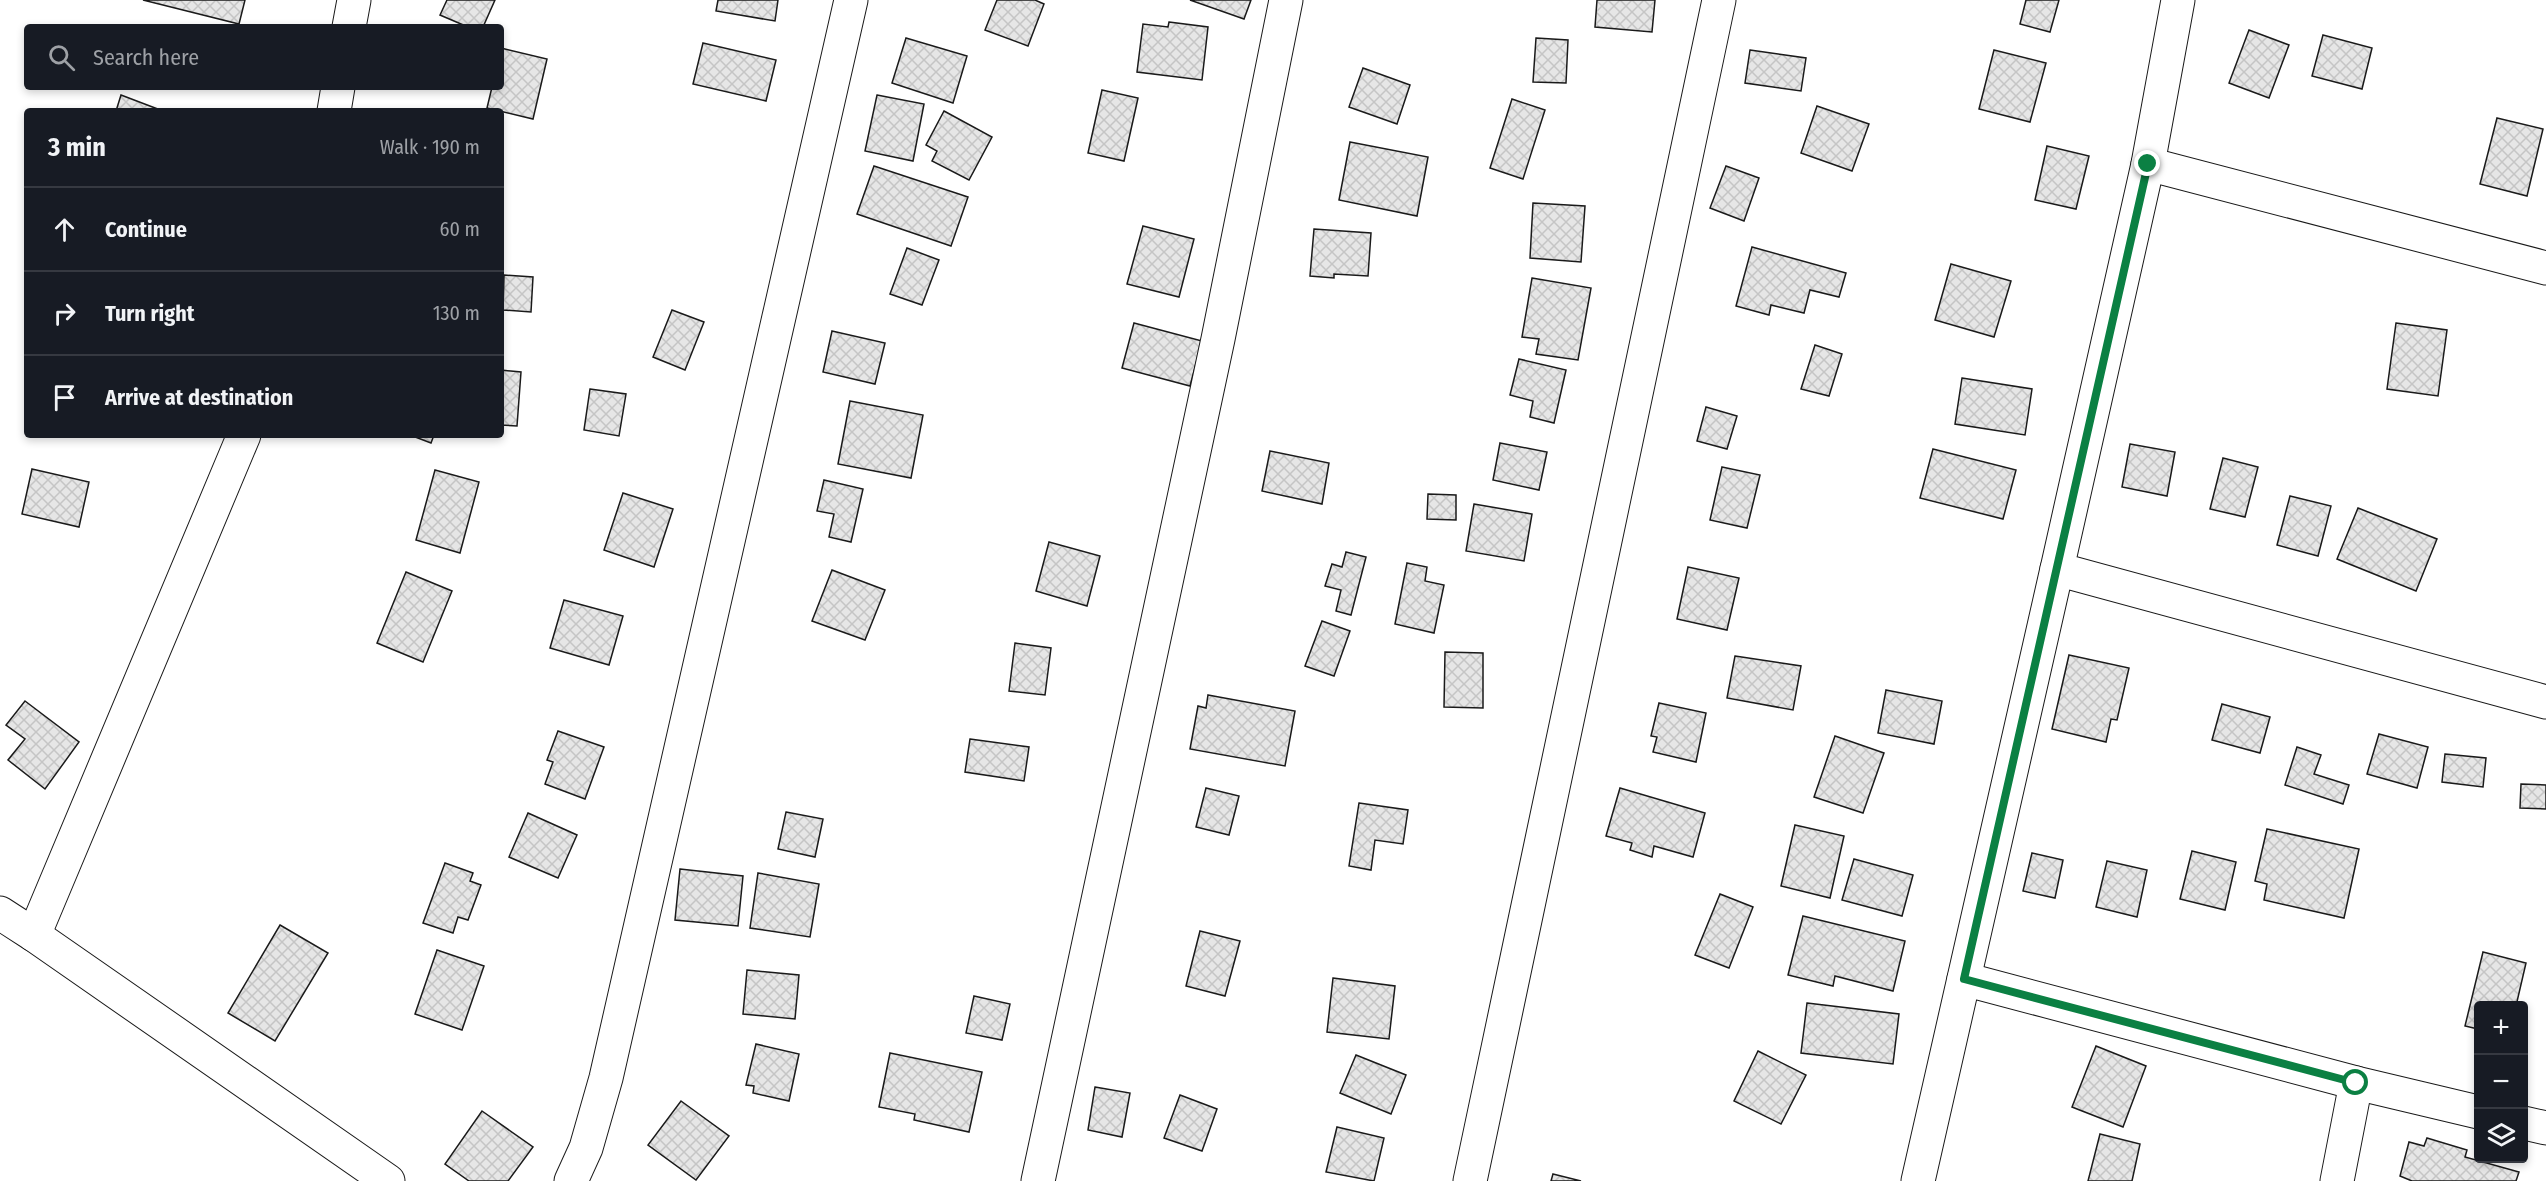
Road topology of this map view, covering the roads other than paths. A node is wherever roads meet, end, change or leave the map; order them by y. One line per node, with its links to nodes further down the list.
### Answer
1 (354, 0): 6 (street)
2 (851, 0): 22 (street)
3 (1286, 0): 23 (street)
4 (1719, 0): 24 (street)
5 (2178, 0): 9 (street)
6 (350, 24)
7 (338, 90): 8 (street)
8 (334, 108)
9 (2148, 164): 10 (street); 12 (street)
10 (2546, 268)
11 (243, 438): 15 (street)
12 (2057, 569): 13 (street); 16 (street)
13 (2546, 702)
14 (0, 913): 15 (street)
15 (34, 935): 21 (street)
16 (1964, 979): 17 (street); 25 (street)
17 (2356, 1083): 18 (street); 26 (street)
18 (2474, 1111)
19 (2528, 1124): 20 (street)
20 (2546, 1128)
21 (388, 1181)
22 (571, 1181)
23 (1038, 1181)
24 (1470, 1181)
25 (1918, 1181)
26 (2337, 1181)

